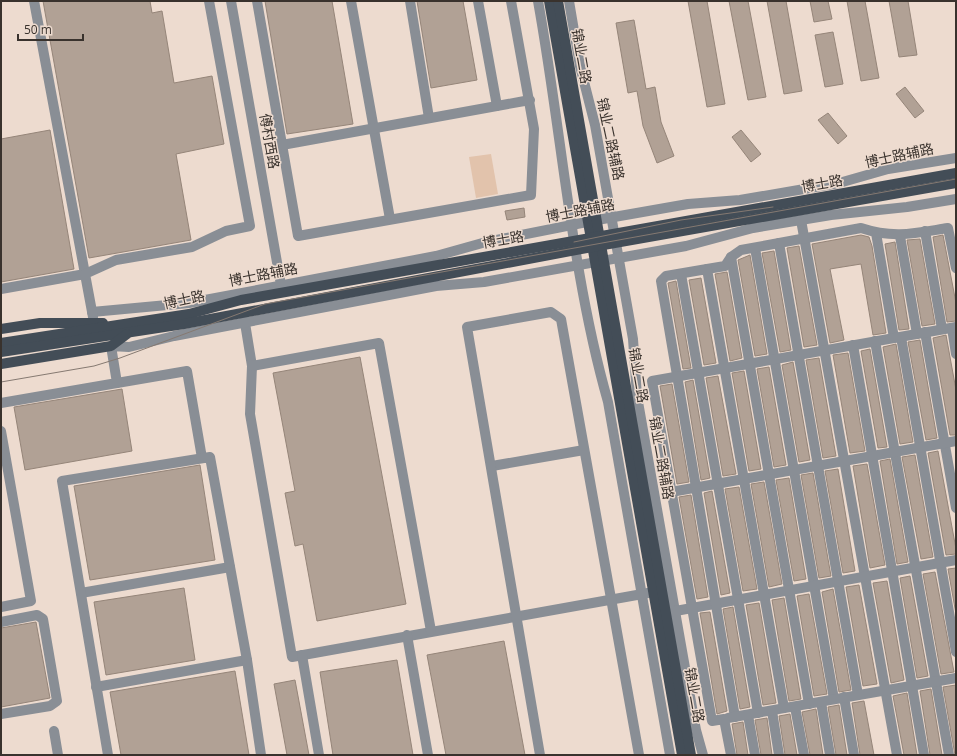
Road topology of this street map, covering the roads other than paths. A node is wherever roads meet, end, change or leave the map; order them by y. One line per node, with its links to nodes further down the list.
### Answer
1 (34, 1): 42 (street)
2 (209, 1): 42 (street)
3 (231, 1): 44 (street, 傅村西路)
4 (257, 1): 17 (street)
5 (351, 1): 16 (street)
6 (410, 1): 15 (street)
7 (478, 1): 14 (street)
8 (511, 1): 13 (street)
9 (538, 1): 26 (street)
10 (549, 1): 25 (main road, 锦业二路)
11 (558, 1): 25 (main road, 锦业二路)
12 (568, 1): 22 (street, 锦业二路辅路)
13 (530, 100): 14 (street); 23 (street)
14 (497, 106): 15 (street)
15 (429, 118): 16 (street)
16 (374, 128): 17 (street); 23 (street)
17 (282, 145): 23 (street)
18 (956, 158): 22 (street, 博士路辅路)
19 (956, 173): 30 (main road, 博士路)
20 (956, 183): 30 (main road, 博士路)
21 (956, 199): 24 (street)
22 (612, 218): 25 (street, 博士路辅路); 30 (street, 锦业二路辅路)
23 (390, 219)
24 (801, 220): 31 (street); 37 (street)
25 (592, 221): 26 (street, 博士路辅路); 32 (main road, 锦业二路)
26 (573, 226): 34 (street); 44 (street, 博士路辅路)
27 (925, 231): 29 (street); 40 (street); 49 (street)
28 (876, 233): 29 (street); 31 (street); 53 (street)
29 (900, 236): 52 (street)
30 (615, 238): 32 (main road, 博士路); 37 (street, 锦业二路辅路)
31 (804, 239): 33 (street); 59 (street)
32 (596, 241): 34 (main road, 博士路); 38 (main road, 锦业二路)
33 (779, 243): 35 (street); 61 (street)
34 (576, 245): 39 (street); 47 (main road, 博士路); 48 (main road, 博士路)
35 (755, 248): 36 (street); 63 (street)
36 (731, 256): 41 (street); 64 (street)
37 (619, 257): 38 (street); 108 (street, 锦业二路辅路)
38 (600, 261): 39 (street); 99 (main road, 锦业二路)
39 (579, 265): 47 (street); 101 (street)
40 (956, 268)
41 (707, 269): 43 (street); 67 (street)
42 (85, 274): 45 (street); 46 (street)
43 (681, 274): 68 (street); 69 (street)
44 (282, 285): 46 (street, 博士路辅路)
45 (1, 289)
46 (93, 317): 48 (main road); 50 (main road)
47 (244, 317): 51 (main road, 博士路); 58 (street); 66 (street)
48 (123, 324): 54 (main road, 博士路)
49 (950, 328): 52 (street); 62 (street)
50 (1, 329)
51 (128, 333): 54 (main road, 博士路); 58 (main road)
52 (921, 333): 53 (street); 74 (street)
53 (898, 337): 55 (street); 75 (street)
54 (56, 339): 56 (main road); 60 (main road)
55 (875, 341): 57 (street); 77 (street)
56 (1, 343)
57 (853, 345): 59 (street); 78 (street)
58 (111, 346): 65 (main road); 70 (street)
59 (825, 350): 61 (street); 80 (street)
60 (1, 352)
61 (799, 354): 63 (street); 82 (street)
62 (956, 354)
63 (774, 359): 64 (street); 83 (street)
64 (750, 363): 67 (street); 84 (street)
65 (1, 364)
66 (252, 366): 111 (street); 114 (street)
67 (724, 368): 68 (street); 85 (street)
68 (699, 372): 69 (street); 86 (street)
69 (676, 376): 87 (street); 88 (street)
70 (117, 383): 71 (street); 79 (street)
71 (1, 403)
72 (1, 431): 106 (street)
73 (956, 441): 74 (street)
74 (944, 443): 75 (street); 89 (street)
75 (920, 448): 77 (street); 91 (street)
76 (584, 450): 81 (street); 81 (street); 103 (street)
77 (895, 452): 78 (street); 93 (street)
78 (872, 456): 80 (street); 94 (street)
79 (202, 458): 92 (street); 100 (street)
80 (845, 461): 82 (street); 95 (street)
81 (492, 466): 109 (street)
82 (819, 466): 83 (street); 96 (street)
83 (794, 470): 84 (street); 97 (street)
84 (770, 474): 85 (street); 98 (street)
85 (744, 479): 86 (street); 102 (street)
86 (718, 483): 87 (street); 104 (street)
87 (695, 488): 88 (street); 105 (street)
88 (671, 492): 107 (street)
89 (956, 508)
90 (956, 560): 91 (street)
91 (940, 563): 93 (street); 113 (street)
92 (230, 567): 100 (street); 115 (street)
93 (916, 567): 94 (street); 117 (street)
94 (892, 571): 95 (street); 118 (street)
95 (865, 576): 96 (street); 120 (street)
96 (839, 581): 97 (street); 121 (street)
97 (814, 586): 98 (street); 123 (street)
98 (790, 590): 102 (street); 125 (street)
99 (658, 591): 101 (street); 108 (main road, 锦业二路); 143 (main road, 锦业二路)
100 (81, 593): 119 (street)
101 (642, 594): 103 (street); 142 (street)
102 (765, 595): 104 (street); 127 (street)
103 (612, 599): 109 (street); 141 (street)
104 (739, 599): 105 (street); 129 (street)
105 (716, 604): 107 (street); 132 (street)
106 (1, 607)
107 (692, 608): 108 (street); 133 (street)
108 (671, 612): 144 (main road, 锦业二路); 145 (street, 锦业二路辅路)
109 (516, 615): 111 (street); 140 (street)
110 (1, 622): 130 (street)
111 (431, 631): 112 (street)
112 (408, 635): 114 (street); 139 (street)
113 (956, 652)
114 (302, 655): 138 (street)
115 (247, 660): 119 (street); 137 (street)
116 (956, 678): 117 (street)
117 (936, 681): 118 (street); 154 (street)
118 (912, 686): 120 (street); 153 (street)
119 (96, 687): 136 (street)
120 (886, 690): 121 (street); 152 (street)
121 (858, 695): 122 (street)
122 (844, 697): 123 (street); 151 (street)
123 (834, 699): 124 (street)
124 (821, 702): 125 (street); 150 (street)
125 (809, 704): 126 (street)
126 (795, 706): 127 (street); 149 (street)
127 (784, 708): 128 (street)
128 (772, 711): 129 (street); 148 (street)
129 (758, 713): 131 (street)
130 (1, 714)
131 (748, 715): 132 (street); 147 (street)
132 (735, 717): 133 (street)
133 (724, 719): 146 (street)
134 (54, 731): 135 (street)
135 (58, 755)
136 (108, 755)
137 (261, 755)
138 (319, 755)
139 (428, 755)
140 (540, 755)
141 (639, 755)
142 (670, 755)
143 (682, 755)
144 (691, 755)
145 (703, 755)
146 (731, 755)
147 (755, 755)
148 (779, 755)
149 (804, 755)
150 (830, 755)
151 (854, 755)
152 (897, 755)
153 (924, 755)
154 (949, 755)

